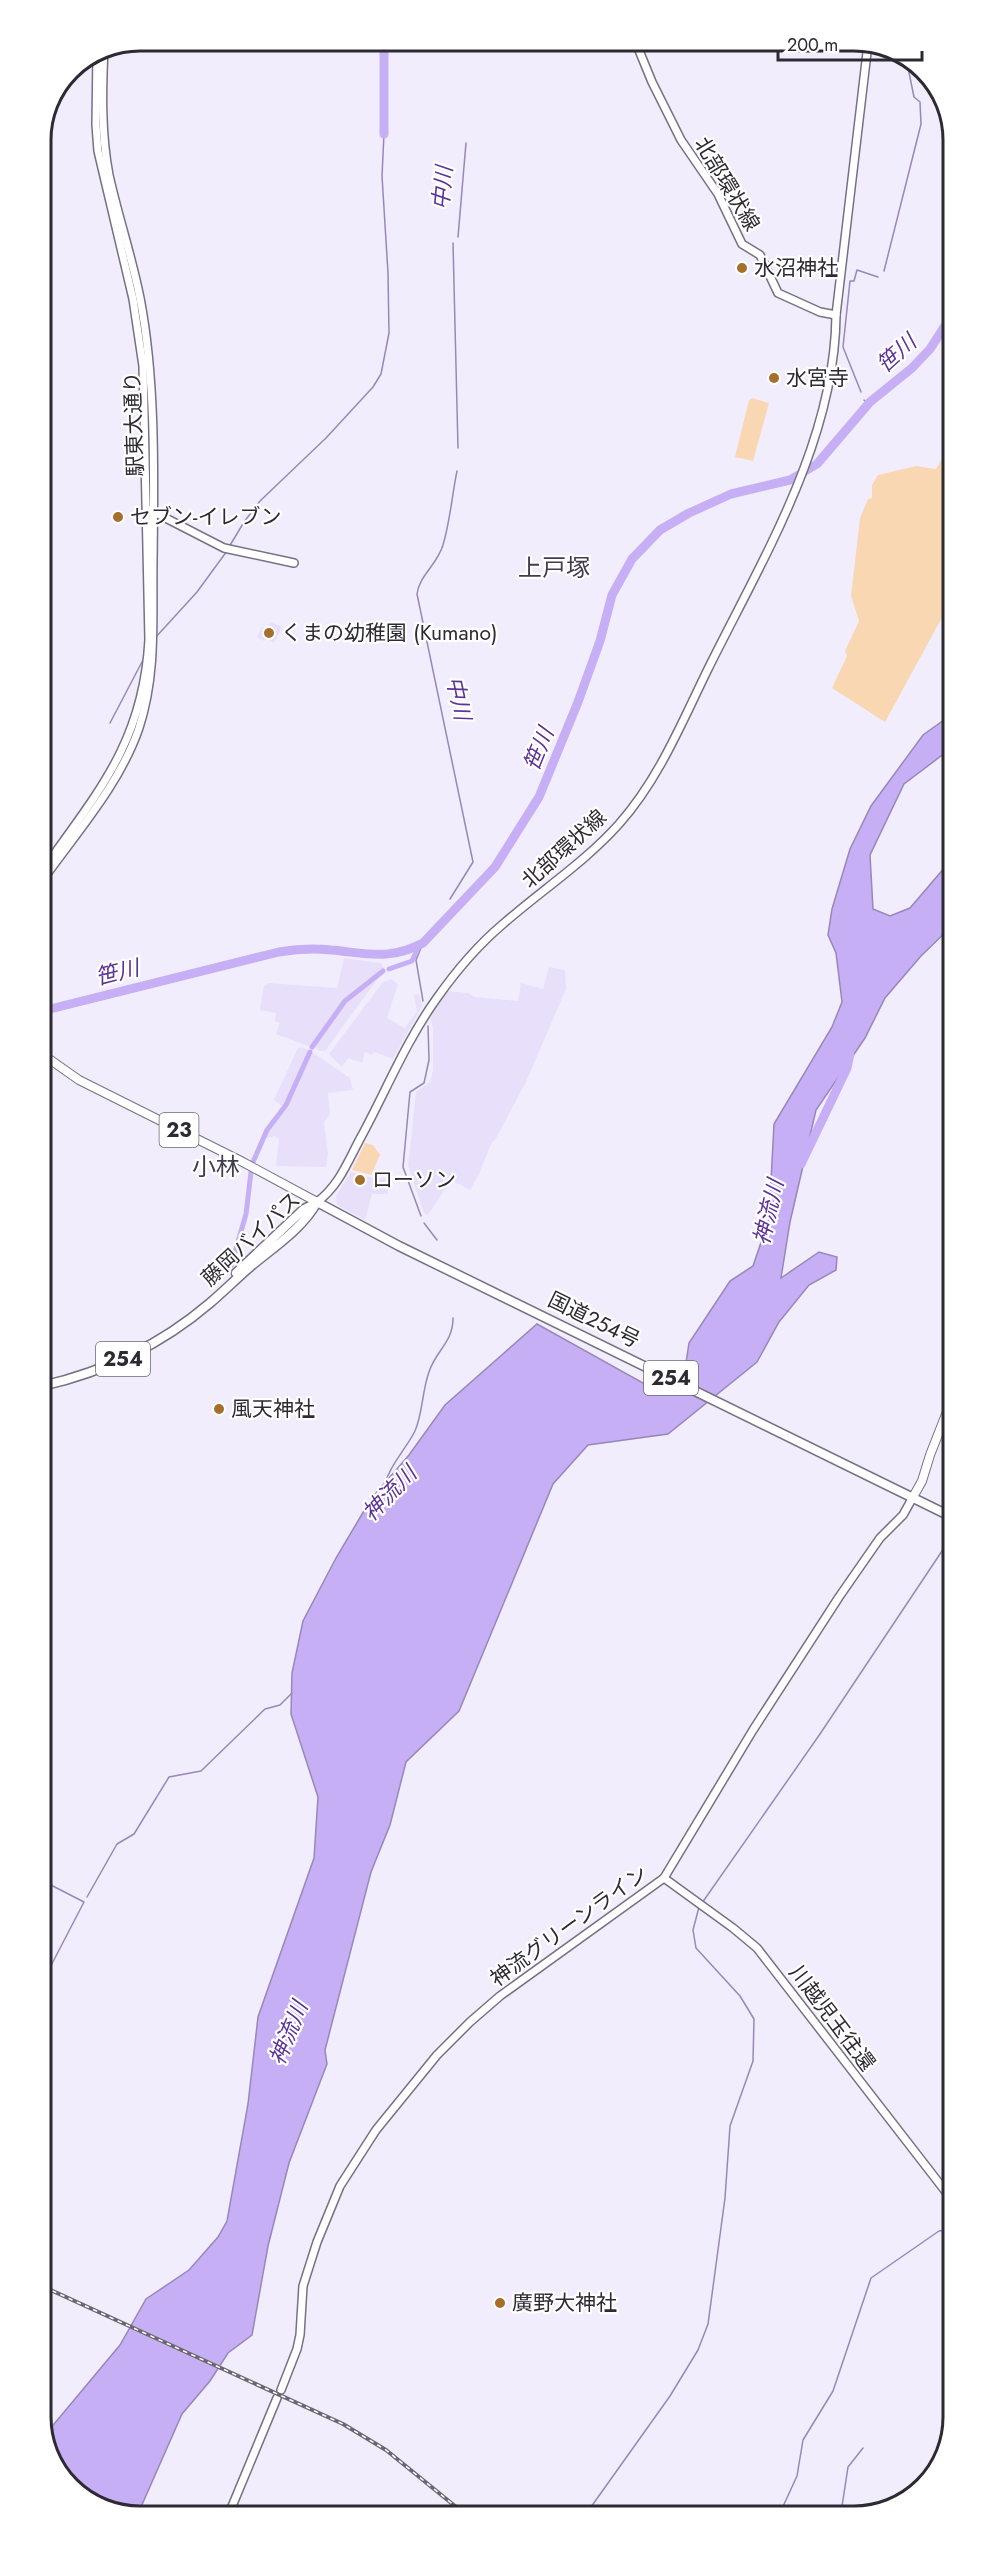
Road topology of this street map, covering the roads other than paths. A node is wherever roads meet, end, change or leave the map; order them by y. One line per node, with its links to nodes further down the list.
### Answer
1 (639, 51): 5 (street, 北部環状線)
2 (867, 52): 5 (street)
3 (104, 60): 7 (street, 駅東大通り)
4 (97, 63): 6 (street, 駅東大通り)
5 (836, 315): 12 (street, 北部環状線)
6 (145, 508): 7 (street); 9 (street, 駅東大通り)
7 (153, 512): 8 (street); 10 (street, 駅東大通り)
8 (294, 563)
9 (51, 858)
10 (51, 868)
11 (51, 1060): 12 (main road, 23)
12 (317, 1202): 13 (highway, 藤岡バイパス / 254); 15 (highway, 国道254号 / 254)
13 (51, 1384)
14 (943, 1422): 15 (main road)
15 (910, 1496): 16 (highway, 国道254号 / 254); 17 (street, 神流グリーンライン)
16 (943, 1512)
17 (664, 1878): 18 (street, 川越児玉往還); 19 (street, 神流グリーンライン)
18 (943, 2188)
19 (281, 2390)
20 (277, 2397): 21 (street)
21 (232, 2506)

